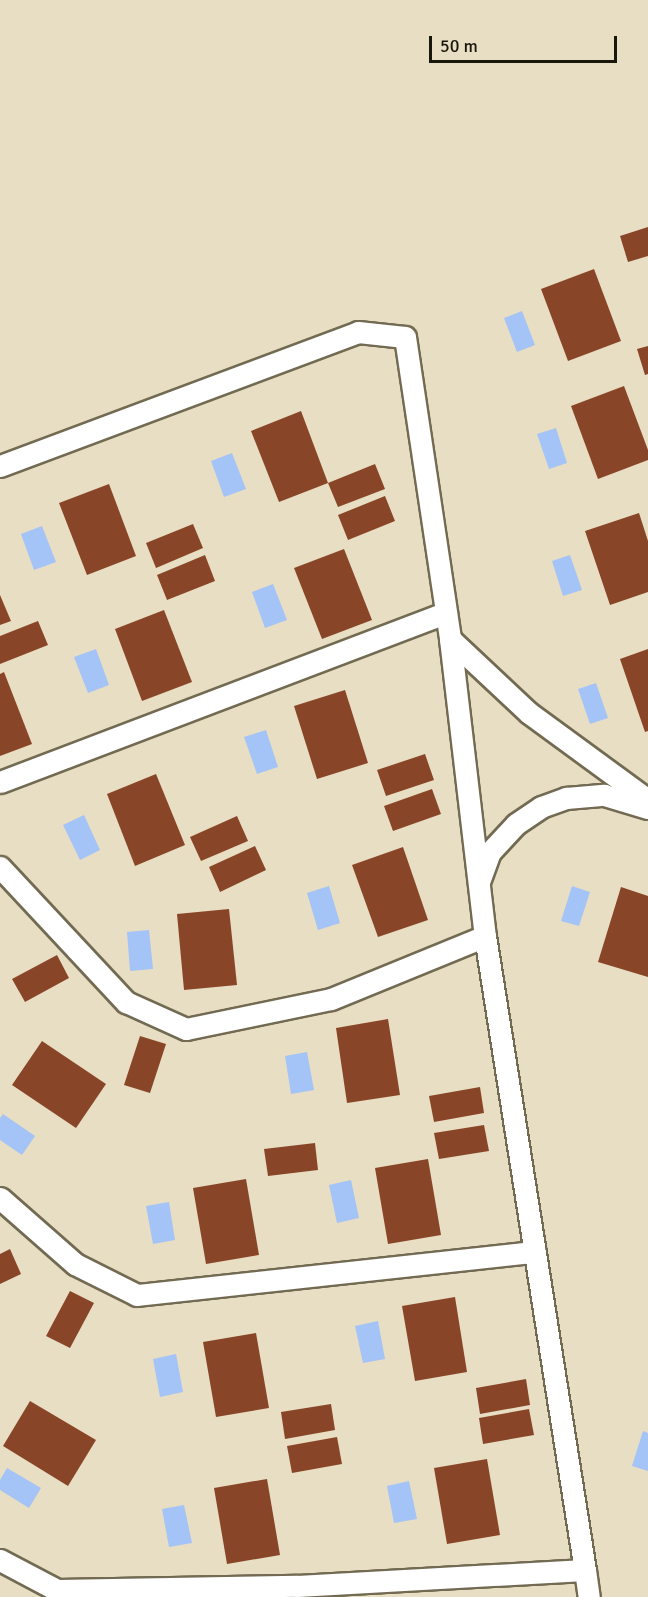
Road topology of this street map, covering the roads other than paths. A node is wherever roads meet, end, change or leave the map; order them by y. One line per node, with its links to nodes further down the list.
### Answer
1 (0, 466): 2 (street)
2 (446, 613): 3 (street); 4 (street)
3 (450, 639): 5 (street); 8 (street)
4 (0, 782)
5 (648, 800)
6 (648, 808): 8 (street)
7 (0, 867): 9 (street)
8 (478, 885): 9 (street)
9 (484, 936): 11 (street)
10 (0, 1198): 11 (street)
11 (535, 1252): 13 (street)
12 (0, 1560): 13 (street)
13 (585, 1570): 14 (street)
14 (589, 1597)

